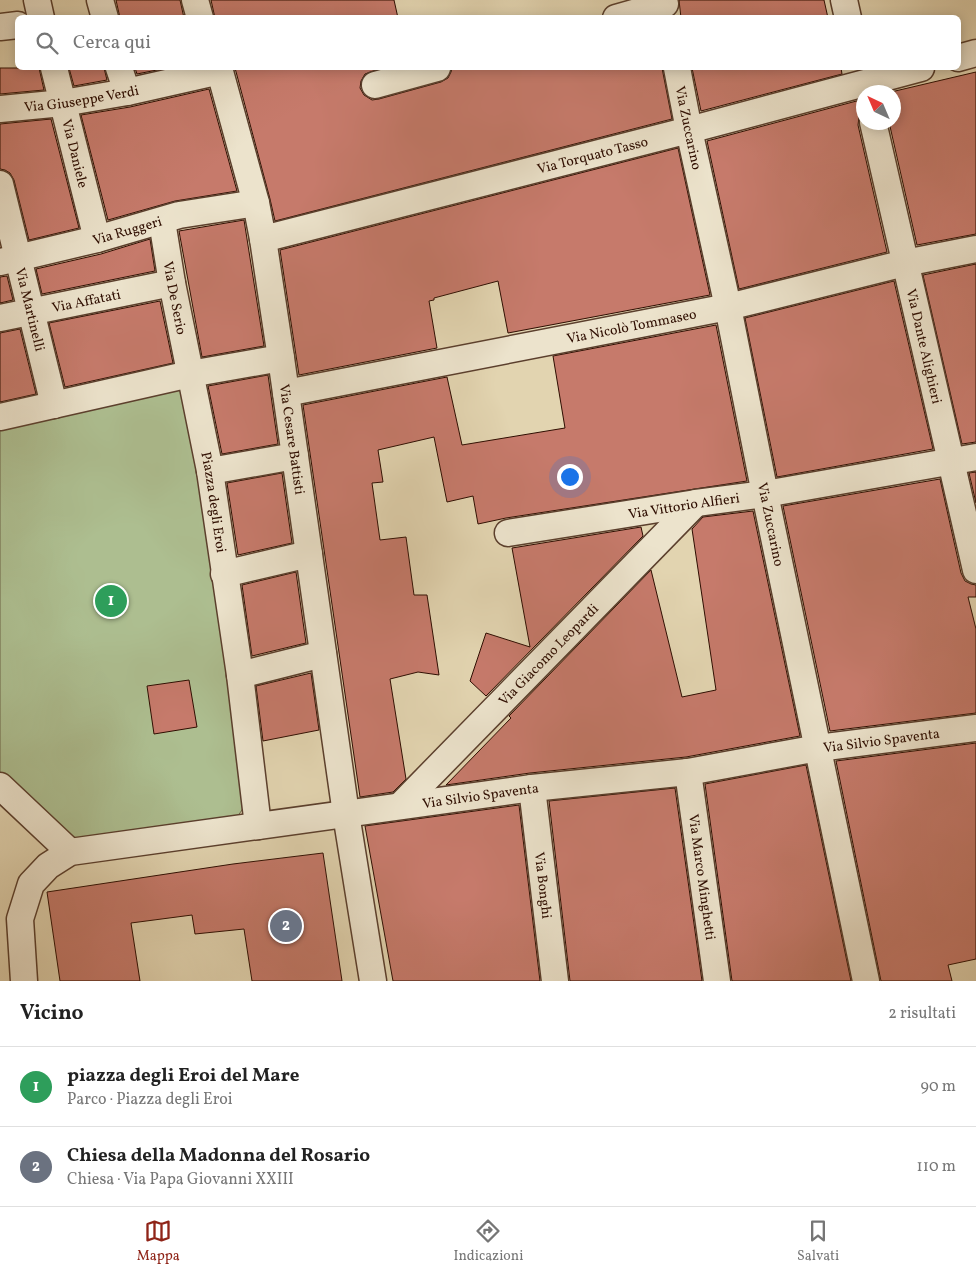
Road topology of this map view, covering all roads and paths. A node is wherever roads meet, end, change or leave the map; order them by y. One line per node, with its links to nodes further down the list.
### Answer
1 (37, 0): 6 (street)
2 (100, 0): 7 (street)
3 (195, 0): 8 (street)
4 (844, 0): 10 (street)
5 (665, 7): 9 (street)
6 (40, 15)
7 (104, 15)
8 (199, 15)
9 (629, 15)
10 (847, 15)
11 (15, 25): 12 (street)
12 (0, 27)
13 (976, 53): 14 (street)
14 (961, 57)
15 (55, 70): 24 (street, Via Daniele)
16 (120, 70): 23 (street)
17 (220, 70): 23 (street, Via Giuseppe Verdi); 29 (street, Via Cesare Battisti)
18 (431, 70): 22 (street)
19 (677, 70): 26 (street, Via Zuccarino)
20 (912, 70): 21 (street, Via Torquato Tasso)
21 (864, 81): 26 (street, Via Torquato Tasso)
22 (375, 85)
23 (127, 92): 24 (street, Via Giuseppe Verdi)
24 (63, 103): 25 (street, Via Giuseppe Verdi); 31 (street, Via Daniele)
25 (0, 109)
26 (689, 130): 32 (street, Via Torquato Tasso); 37 (street, Via Zuccarino)
27 (875, 130): 35 (street, Via Dante Alighieri)
28 (0, 184): 34 (street, Via Martinelli)
29 (256, 203): 30 (street, Via Ruggeri); 32 (street, Via Cesare Battisti)
30 (162, 220): 31 (street, Via Ruggeri); 36 (street, Via De Serio)
31 (97, 239): 34 (street, Via Ruggeri)
32 (263, 239): 40 (street, Via Cesare Battisti)
33 (976, 249): 35 (street, Via Nicolò Tommaseo)
34 (9, 260): 38 (street, Via Martinelli)
35 (905, 263): 37 (street, Via Nicolò Tommaseo); 47 (street, Via Dante Alighieri)
36 (172, 283): 38 (street, Via Affatati); 41 (street, Via De Serio)
37 (728, 306): 42 (street, Via Nicolò Tommaseo); 49 (street, Via Zuccarino)
38 (31, 312): 39 (street, Via Affatati); 43 (street, Via Martinelli)
39 (0, 318)
40 (281, 358): 41 (street); 42 (street, Via Cesare Battisti)
41 (190, 374): 43 (street); 48 (street, Piazza degli Eroi)
42 (286, 393): 45 (street, Via Cesare Battisti)
43 (54, 405): 44 (street)
44 (0, 417)
45 (295, 456): 48 (street); 52 (street, Via Cesare Battisti)
46 (976, 457): 47 (street, Via Vittorio Alfieri)
47 (950, 461): 49 (street, Via Vittorio Alfieri); 53 (street, Via Dante Alighieri)
48 (210, 471): 54 (street, Piazza degli Eroi)
49 (765, 494): 50 (street, Via Vittorio Alfieri); 58 (street, Via Zuccarino)
50 (696, 502): 51 (street, Via Vittorio Alfieri); 62 (street, Via Giacomo Leopardi)
51 (508, 533)
52 (309, 554): 54 (street); 55 (street, Via Cesare Battisti)
53 (976, 570)
54 (224, 574): 56 (street, Piazza degli Eroi)
55 (323, 654): 56 (street); 63 (street, Via Cesare Battisti)
56 (240, 675): 64 (street, Piazza degli Eroi)
57 (976, 728): 58 (street, Via Silvio Spaventa)
58 (818, 748): 59 (street, Via Silvio Spaventa); 71 (street, Via Zuccarino)
59 (688, 772): 61 (street, Via Silvio Spaventa); 70 (street, Via Marco Minghetti)
60 (0, 786): 65 (street)
61 (532, 788): 62 (street, Via Silvio Spaventa); 69 (street, Via Bonghi)
62 (400, 806): 63 (street, Via Silvio Spaventa)
63 (346, 814): 64 (street, Via Silvio Spaventa); 68 (street, Via Cesare Battisti)
64 (258, 826): 65 (street, Via Silvio Spaventa)
65 (70, 852): 66 (street, Via Silvio Spaventa)
66 (10, 920): 67 (street)
67 (24, 981)
68 (373, 981)
69 (555, 981)
70 (717, 981)
71 (866, 981)

